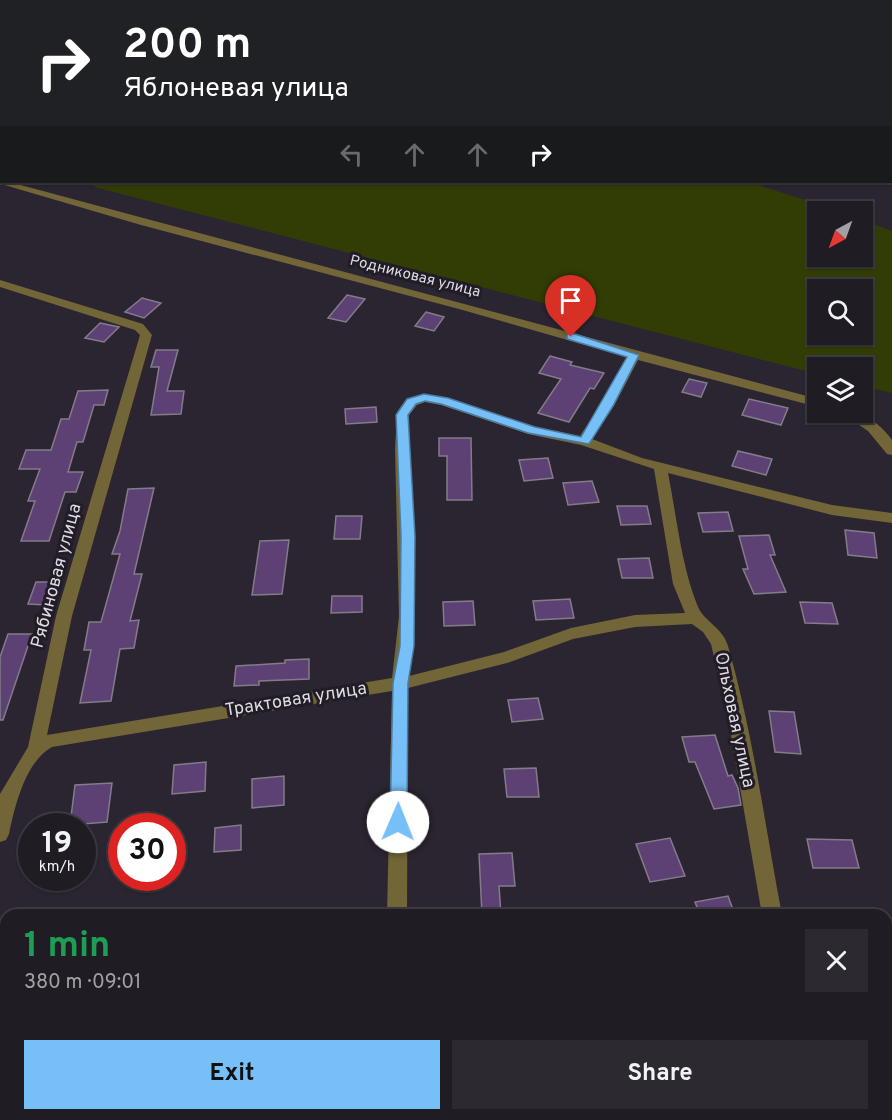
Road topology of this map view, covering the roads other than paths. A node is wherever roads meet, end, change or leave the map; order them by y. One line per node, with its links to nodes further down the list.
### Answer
1 (9, 183): 3 (street, Родниковая улица)
2 (0, 283): 12 (street, Рябиновая улица)
3 (634, 355): 4 (street, Родниковая улица); 6 (street)
4 (807, 400)
5 (868, 423): 7 (street)
6 (584, 441): 8 (street); 11 (street)
7 (892, 451)
8 (660, 465): 9 (street); 10 (street, Ольховая улица)
9 (892, 518)
10 (695, 618): 11 (street, Трактовая улица); 16 (street, Ольховая улица)
11 (400, 683): 12 (street, Трактовая улица); 15 (street)
12 (36, 748): 13 (street, Рябиновая улица)
13 (4, 796): 14 (street, Рябиновая улица)
14 (0, 834)
15 (397, 909)
16 (771, 909)

